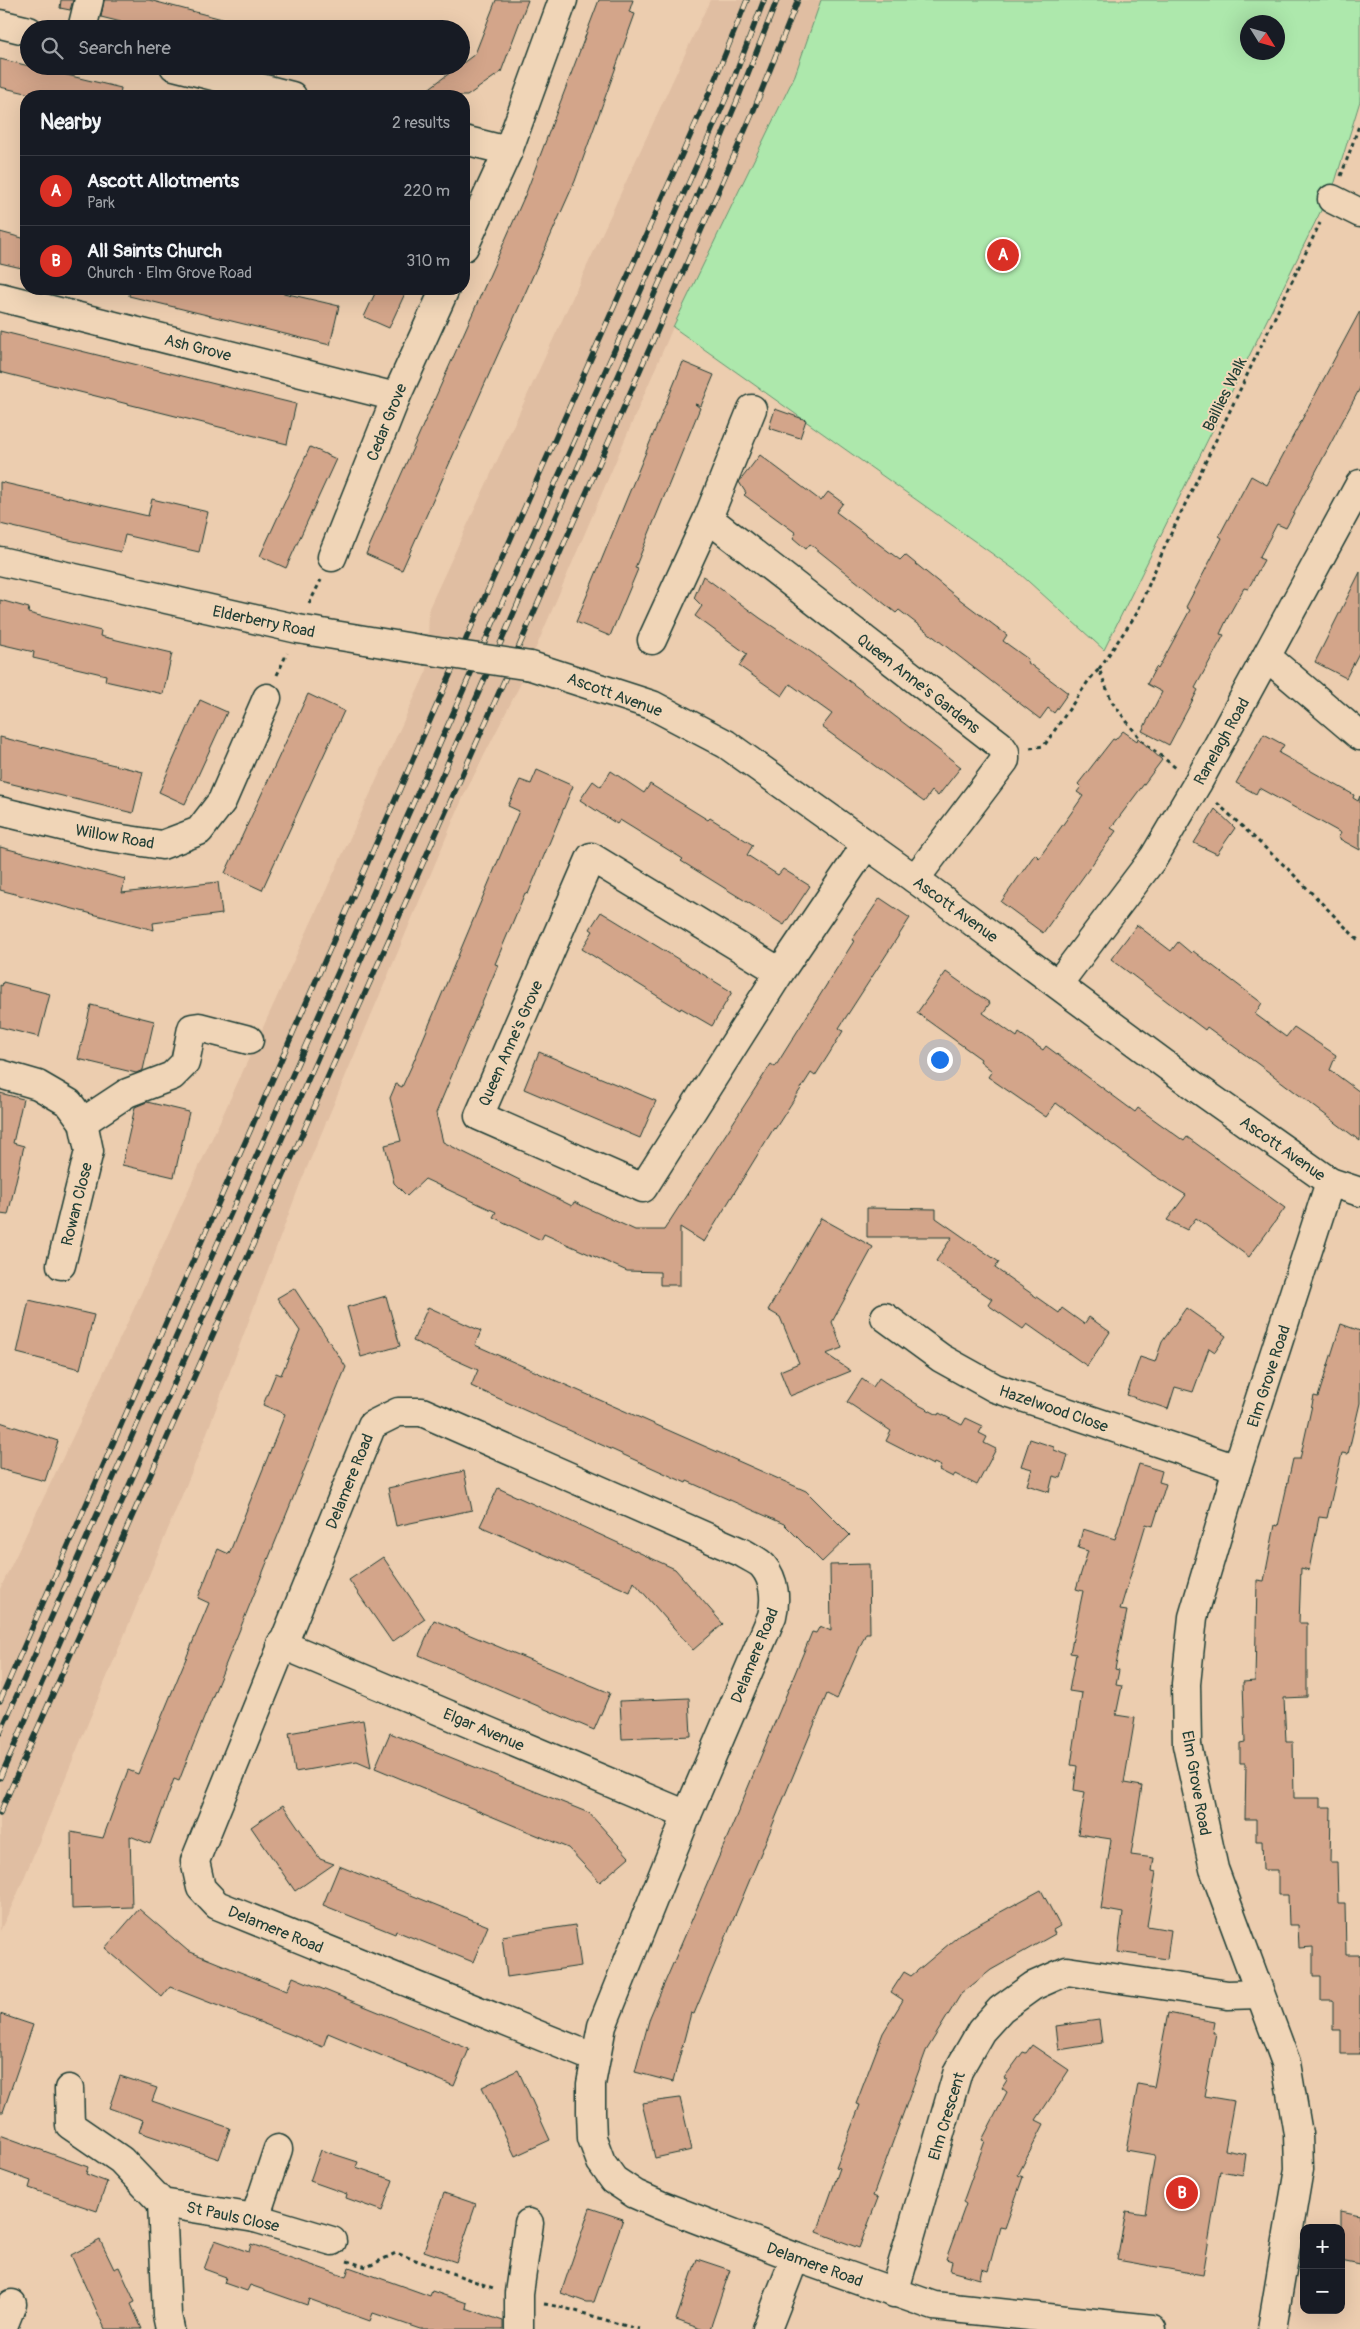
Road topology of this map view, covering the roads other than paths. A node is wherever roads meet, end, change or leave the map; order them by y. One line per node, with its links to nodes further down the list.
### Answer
1 (89, 0): 3 (street)
2 (564, 0): 9 (street)
3 (84, 20)
4 (0, 24): 5 (street)
5 (20, 29)
6 (209, 75): 7 (street)
7 (268, 90)
8 (470, 142): 9 (street)
9 (508, 151): 12 (street)
10 (1332, 199): 11 (street)
11 (1360, 213)
12 (470, 234)
13 (442, 295): 15 (street, Cedar Grove)
14 (0, 297): 15 (street, Ash Grove)
15 (396, 397): 19 (street, Cedar Grove)
16 (752, 409): 18 (street)
17 (1360, 484): 22 (street, Ranelagh Road)
18 (708, 518): 21 (street); 28 (street, Queen Anne's Gardens)
19 (332, 557)
20 (0, 561): 23 (street, Elderberry Road, bridge)
21 (652, 640)
22 (1267, 657): 25 (street); 30 (street, Ranelagh Road)
23 (531, 666): 27 (street, Ascott Avenue)
24 (267, 698): 26 (street, Willow Road)
25 (1360, 736)
26 (0, 812)
27 (866, 845): 28 (street, Ascott Avenue); 29 (street, Queen Anne's Grove)
28 (915, 879): 30 (street, Ascott Avenue)
29 (780, 972): 29 (street, Queen Anne's Grove)
30 (1058, 984): 34 (street, Ascott Avenue)
31 (249, 1040): 33 (street)
32 (0, 1074): 33 (street, Rowan Close)
33 (83, 1122): 36 (street, Rowan Close)
34 (1330, 1182): 35 (street, Ascott Avenue); 38 (street, Elm Grove Road)
35 (1360, 1192)
36 (69, 1261)
37 (885, 1317): 38 (street, Hazelwood Close)
38 (1238, 1469): 41 (street, Elm Grove Road)
39 (281, 1644): 40 (street, Elgar Avenue); 40 (street, Delamere Road); 42 (street, Delamere Road)
40 (687, 1814): 42 (street, Delamere Road)
41 (1260, 1994): 50 (street, Elm Crescent); 55 (street, Elm Grove Road)
42 (595, 2058): 49 (street, Delamere Road)
43 (68, 2089): 45 (street)
44 (278, 2149): 46 (street)
45 (162, 2202): 46 (street, St Pauls Close); 51 (street, St Pauls Close)
46 (255, 2218): 48 (street, St Pauls Close)
47 (529, 2223): 52 (street)
48 (332, 2241)
49 (795, 2256): 50 (street, Delamere Road); 53 (street)
50 (894, 2293): 54 (street, Delamere Road)
51 (170, 2329)
52 (519, 2329)
53 (768, 2329)
54 (1152, 2329)
55 (1272, 2329)

